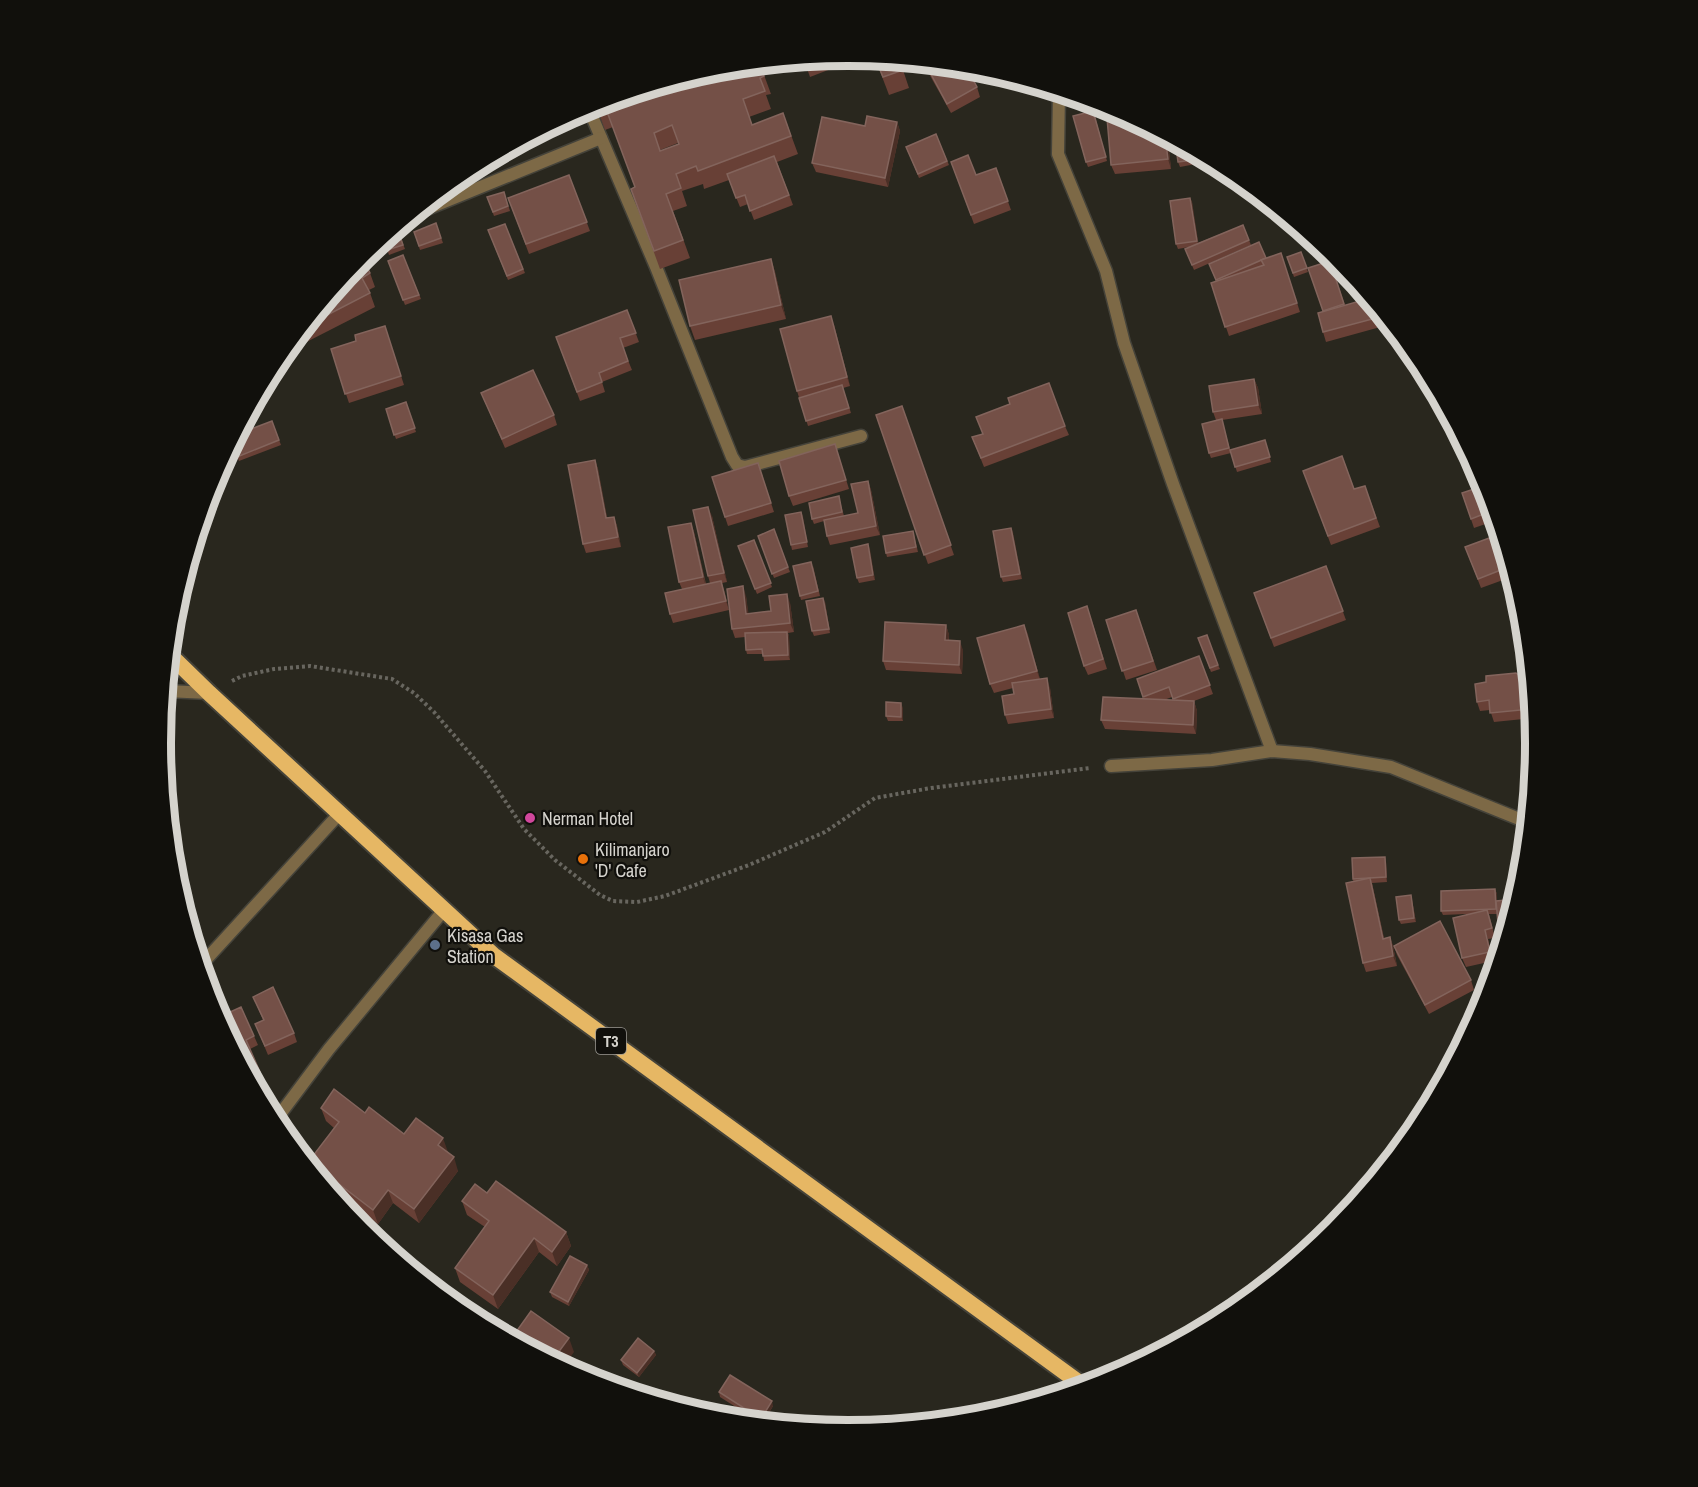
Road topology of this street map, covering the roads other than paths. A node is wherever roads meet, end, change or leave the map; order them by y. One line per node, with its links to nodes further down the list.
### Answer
1 (1059, 100): 9 (street)
2 (592, 117): 3 (street)
3 (601, 138): 4 (street); 5 (street)
4 (441, 203)
5 (861, 436)
6 (176, 661): 8 (highway, T3)
7 (174, 691): 8 (street)
8 (208, 693): 11 (highway, T3)
9 (1272, 751): 10 (street); 12 (street)
10 (1111, 766)
11 (340, 813): 13 (highway, T3); 14 (street)
12 (1522, 820)
13 (444, 910): 15 (street); 16 (highway, T3)
14 (206, 959)
15 (281, 1113)
16 (1077, 1381)

